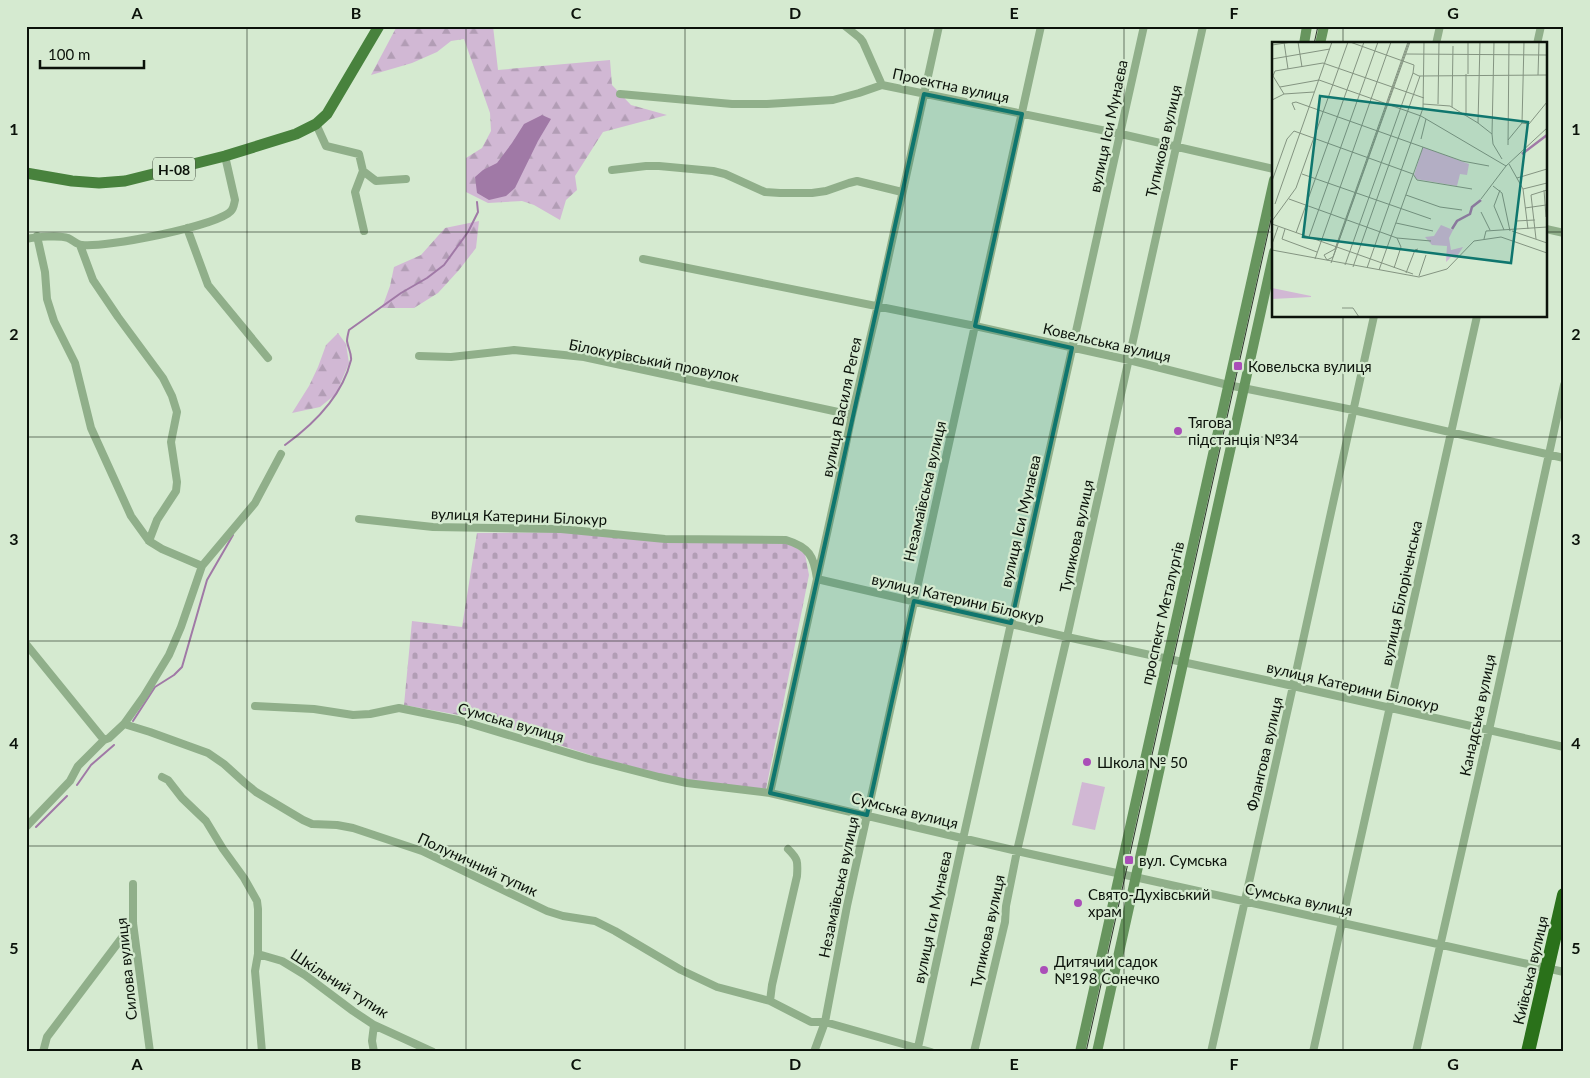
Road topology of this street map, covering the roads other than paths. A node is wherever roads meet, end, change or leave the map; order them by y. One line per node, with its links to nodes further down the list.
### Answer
1 (379, 26): 19 (main road, Н-08)
2 (845, 26): 15 (street)
3 (939, 26): 17 (street, вулиця Василя Регея)
4 (1041, 26): 18 (street, Незамаївська вулиця)
5 (1144, 26): 20 (street, вулиця Іси Мунаєва)
6 (1203, 26): 21 (street, Тупикова вулиця)
7 (1307, 26): 11 (main road)
8 (1324, 26): 12 (main road)
9 (1440, 26): 13 (street)
10 (1541, 26): 14 (street)
11 (1304, 42)
12 (1320, 42)
13 (1436, 42)
14 (1537, 42)
15 (882, 85): 16 (street, Проектна вулиця); 17 (street, Проектна вулиця)
16 (620, 94)
17 (924, 94): 18 (street, Проектна вулиця); 29 (street, вулиця Василя Регея)
18 (1022, 114): 20 (street, Проектна вулиця); 42 (street, Незамаївська вулиця)
19 (316, 124): 22 (main road, Н-08); 25 (street)
20 (1120, 134): 21 (street, Проектна вулиця); 43 (street, вулиця Іси Мунаєва)
21 (1176, 147): 23 (street, Проектна вулиця); 46 (street, Тупикова вулиця)
22 (225, 156): 26 (main road, Н-08); 30 (street)
23 (1272, 169)
24 (612, 170): 29 (street)
25 (363, 171): 27 (street); 32 (street)
26 (26, 173)
27 (406, 180)
28 (1272, 189): 47 (main road, проспект Металургів)
29 (902, 192): 39 (street, вулиця Василя Регея)
30 (188, 228): 36 (street); 45 (street)
31 (1548, 229): 33 (street)
32 (364, 231)
33 (1564, 233)
34 (37, 236): 35 (street); 36 (street); 57 (street)
35 (26, 239)
36 (80, 245): 57 (street)
37 (643, 259): 39 (street, Ковельська вулиця)
38 (1272, 261): 49 (main road, проспект Металургів)
39 (878, 305): 42 (street, Ковельська вулиця); 51 (street, вулиця Василя Регея)
40 (1374, 318): 50 (street, Флангова вулиця)
41 (1476, 318): 52 (street, вулиця Білоріченська)
42 (975, 326): 43 (street, Ковельська вулиця); 60 (street, Незамаївська вулиця)
43 (1072, 348): 46 (street, Ковельська вулиця); 61 (street, вулиця Іси Мунаєва)
44 (419, 356): 51 (street, Білокурівський провулок)
45 (268, 358)
46 (1129, 360): 47 (street, Ковельська вулиця); 62 (street, Тупикова вулиця)
47 (1228, 384): 49 (street, Ковельська вулиця); 64 (main road, проспект Металургів)
48 (1564, 384): 54 (street, Канадська вулиця)
49 (1244, 388): 50 (street, Ковельська вулиця); 65 (main road, проспект Металургів)
50 (1354, 410): 52 (street, Ковельська вулиця); 66 (street, Флангова вулиця)
51 (852, 415): 59 (street, вулиця Василя Регея)
52 (1451, 433): 54 (street, Ковельська вулиця); 68 (street, вулиця Білоріченська)
53 (281, 454): 58 (street)
54 (1548, 454): 55 (street, Ковельська вулиця); 70 (street, Канадська вулиця)
55 (1564, 458)
56 (360, 519): 59 (street, вулиця Катерини Білокур)
57 (149, 541): 58 (street)
58 (202, 566): 69 (street)
59 (817, 579): 60 (street, вулиця Катерини Білокур); 74 (street, вулиця Василя Регея)
60 (914, 601): 61 (street, вулиця Катерини Білокур); 75 (street, Незамаївська вулиця)
61 (1011, 623): 62 (street, вулиця Катерини Білокур); 77 (street, вулиця Іси Мунаєва)
62 (1067, 637): 64 (street, вулиця Катерини Білокур); 79 (street, Тупикова вулиця)
63 (28, 648): 71 (street)
64 (1167, 659): 65 (street, вулиця Катерини Білокур); 80 (main road, проспект Металургів)
65 (1183, 662): 66 (street, вулиця Катерини Білокур); 81 (main road, проспект Металургів)
66 (1294, 686): 68 (street, вулиця Катерини Білокур); 84 (street, Флангова вулиця)
67 (255, 706): 74 (street, Сумська вулиця)
68 (1390, 708): 70 (street, вулиця Катерини Білокур); 85 (street, вулиця Білоріченська)
69 (124, 724): 71 (street); 91 (street, Полуничний тупик)
70 (1489, 730): 72 (street, вулиця Катерини Білокур); 87 (street, Канадська вулиця)
71 (104, 740): 76 (street)
72 (1564, 747)
73 (162, 777): 88 (street)
74 (770, 793): 75 (street, Сумська вулиця)
75 (867, 815): 77 (street, Сумська вулиця); 92 (street, Незамаївська вулиця)
76 (26, 827)
77 (963, 839): 79 (street, Сумська вулиця); 94 (street, вулиця Іси Мунаєва)
78 (788, 849): 91 (street)
79 (1017, 851): 80 (street, Сумська вулиця); 102 (street, Тупикова вулиця)
80 (1120, 874): 81 (street, Сумська вулиця); 103 (main road, проспект Металургів)
81 (1136, 877): 84 (street, Сумська вулиця); 104 (main road, проспект Металургів)
82 (132, 884): 86 (street, Силова вулиця)
83 (1564, 895): 89 (highway, Київська вулиця)
84 (1244, 901): 85 (street, Сумська вулиця); 105 (street, Флангова вулиця)
85 (1342, 922): 87 (street, Сумська вулиця); 106 (street, вулиця Білоріченська)
86 (134, 923): 95 (street); 96 (street, Силова вулиця)
87 (1440, 945): 89 (street, Сумська вулиця); 107 (street, Канадська вулиця)
88 (258, 954): 93 (street, Шкільний тупик); 97 (street)
89 (1547, 968): 90 (street, Сумська вулиця); 108 (highway, Київська вулиця)
90 (1564, 972)
91 (770, 1001): 92 (street, Полуничний тупик)
92 (825, 1022): 94 (street, Полуничний тупик); 100 (street, Незамаївська вулиця)
93 (374, 1025): 98 (street); 99 (street, Шкільний тупик)
94 (918, 1050): 101 (street, Полуничний тупик)
95 (43, 1052)
96 (150, 1052)
97 (262, 1052)
98 (374, 1052)
99 (432, 1052)
100 (814, 1052)
101 (931, 1052)
102 (974, 1052)
103 (1080, 1052)
104 (1097, 1052)
105 (1211, 1052)
106 (1313, 1052)
107 (1416, 1052)
108 (1528, 1052)

